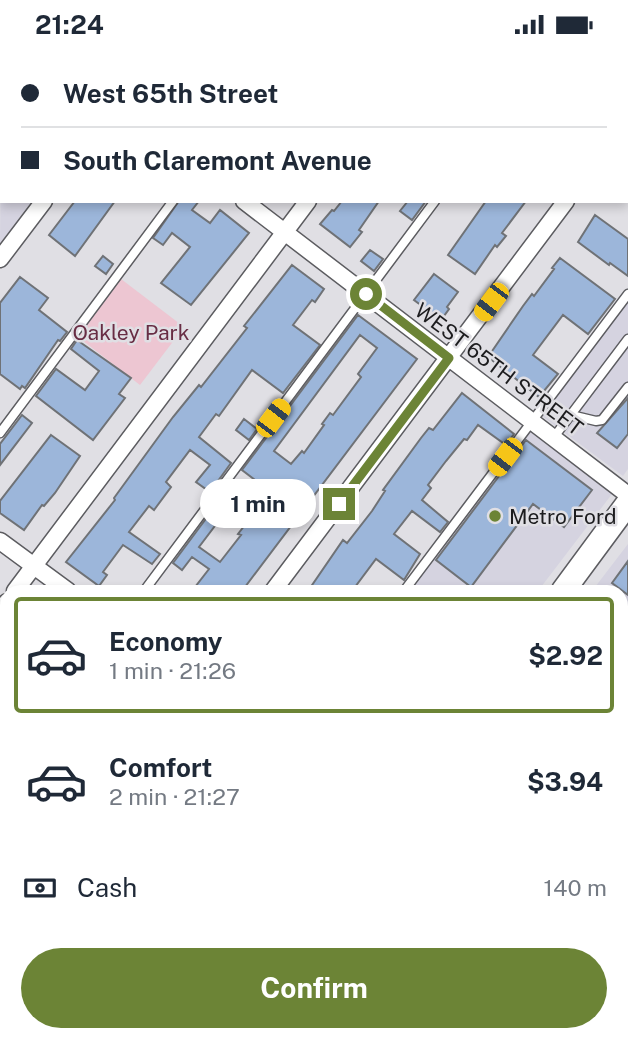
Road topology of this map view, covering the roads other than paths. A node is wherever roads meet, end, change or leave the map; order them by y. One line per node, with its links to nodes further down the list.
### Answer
1 (42, 203): 8 (street)
2 (172, 203): 16 (lane)
3 (247, 203): 7 (street, WEST 65TH STREET)
4 (307, 203): 7 (street)
5 (434, 203): 9 (lane)
6 (565, 203): 12 (street)
7 (285, 232): 9 (street, WEST 65TH STREET); 21 (street)
8 (0, 259)
9 (366, 294): 12 (street, WEST 65TH STREET); 24 (lane)
10 (628, 294): 15 (lane)
11 (628, 339): 14 (lane)
12 (449, 358): 15 (street, WEST 65TH STREET); 25 (street)
13 (628, 387): 14 (lane)
14 (571, 415): 17 (lane)
15 (533, 421): 17 (street, WEST 65TH STREET); 26 (lane)
16 (0, 433)
17 (554, 437): 18 (street, WEST 65TH STREET)
18 (628, 495)
19 (628, 503): 27 (main road)
20 (0, 541): 21 (street)
21 (34, 566): 22 (street); 23 (street)
22 (20, 585)
23 (60, 585)
24 (148, 585)
25 (278, 585)
26 (409, 585)
27 (567, 585)

